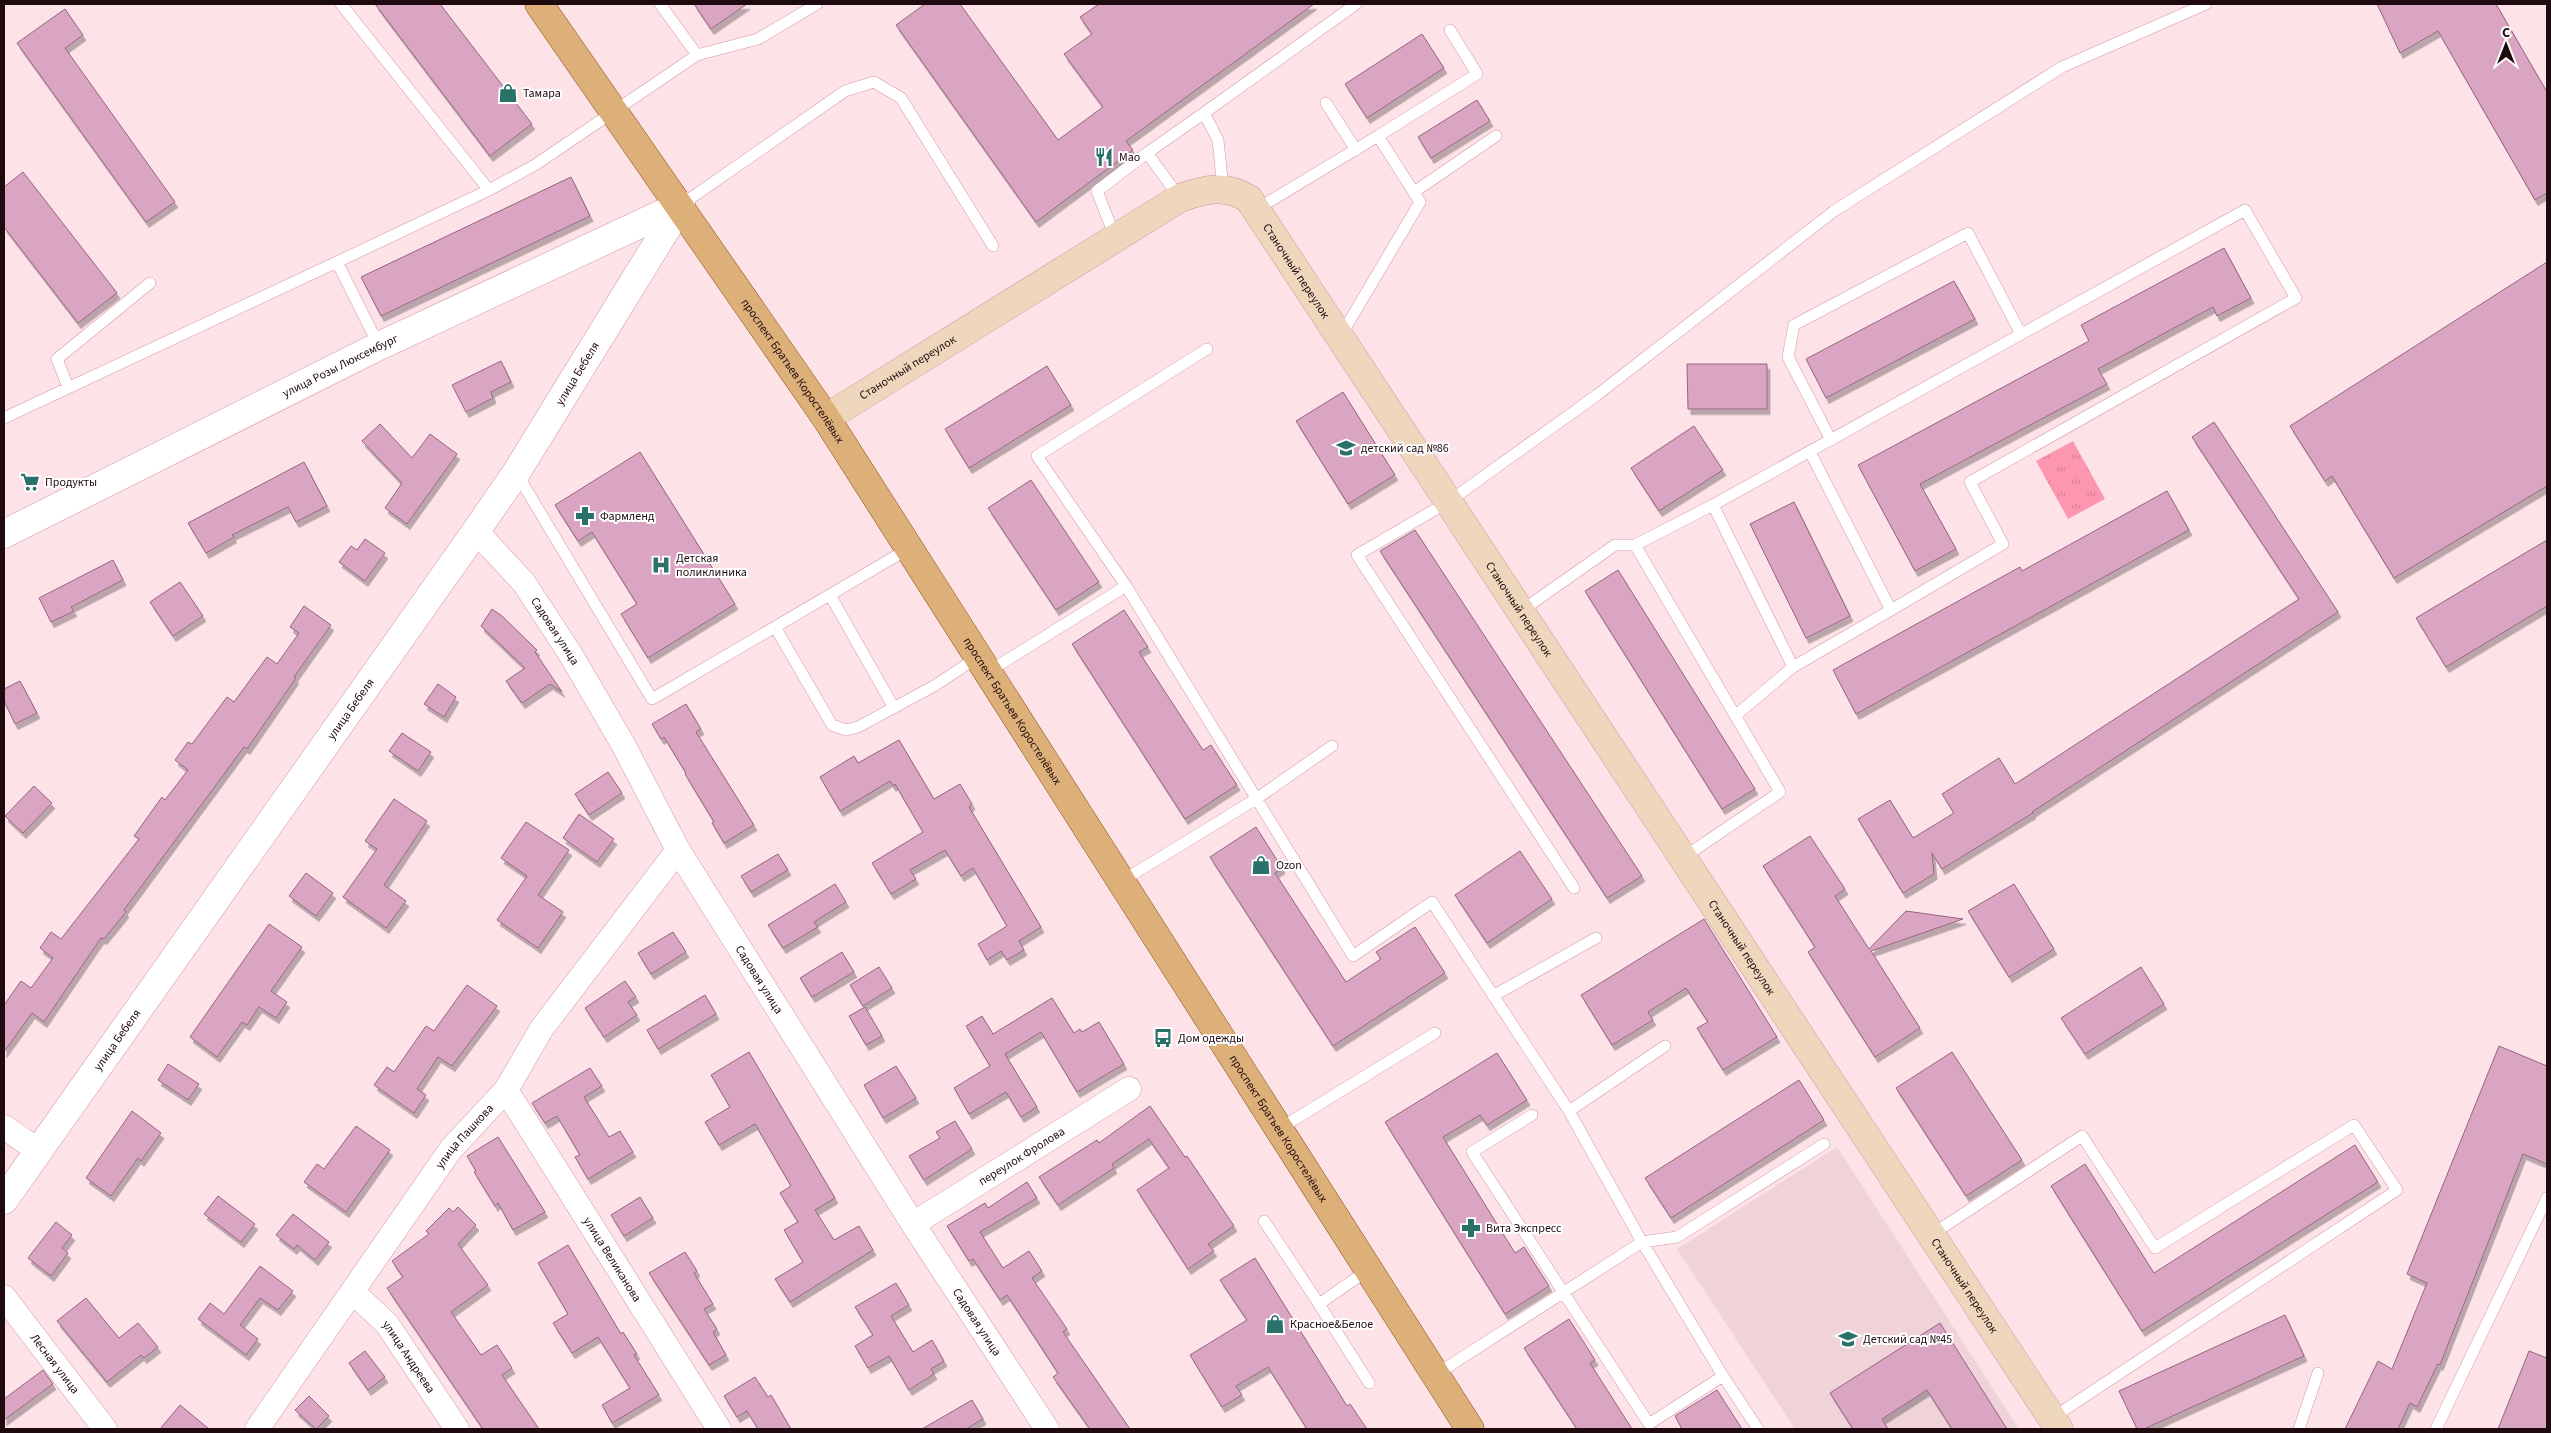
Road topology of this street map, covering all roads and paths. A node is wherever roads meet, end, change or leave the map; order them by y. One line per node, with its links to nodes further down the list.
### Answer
1 (341, 4): 17 (lane)
2 (539, 4): 10 (main road, проспект Братьев Коростелёвых)
3 (660, 4): 8 (lane)
4 (818, 4): 8 (lane)
5 (1356, 4): 11 (lane)
6 (2206, 4): 36 (lane)
7 (1450, 30): 12 (lane)
8 (697, 55): 10 (lane)
9 (1326, 103): 14 (lane)
10 (615, 112): 17 (lane); 20 (main road, проспект Братьев Коростелёвых)
11 (1204, 114): 15 (lane); 16 (lane)
12 (1378, 136): 14 (lane); 18 (lane)
13 (1496, 136): 18 (lane)
14 (1356, 150): 21 (lane)
15 (1147, 153): 19 (lane); 22 (lane)
16 (1223, 189): 19 (main road, Станочный переулок); 21 (main road, Станочный переулок)
17 (489, 190): 24 (lane)
18 (1414, 192): 27 (lane)
19 (1180, 198): 22 (main road, Станочный переулок)
20 (681, 206): 23 (lane); 28 (street, улица Розы Люксембург); 32 (main road, проспект Братьев Коростелёвых); 35 (street, улица Бебеля)
21 (1257, 209): 27 (main road, Станочный переулок)
22 (1115, 237): 32 (main road, Станочный переулок)
23 (993, 246)
24 (337, 262): 28 (lane); 30 (lane)
25 (150, 283): 30 (lane)
26 (2021, 334): 33 (lane); 33 (lane); 44 (lane)
27 (1340, 337): 36 (main road, Станочный переулок)
28 (379, 346): 39 (street, улица Розы Люксембург)
29 (1207, 349): 42 (lane)
30 (68, 387): 31 (lane)
31 (4, 418)
32 (826, 418): 41 (main road, проспект Братьев Коростелёвых)
33 (1831, 440): 34 (lane)
34 (1810, 452): 37 (lane); 44 (lane)
35 (516, 473): 38 (street, улица Бебеля); 46 (lane)
36 (1448, 502): 45 (main road, Станочный переулок); 56 (lane)
37 (1713, 505): 40 (lane); 48 (lane)
38 (476, 531): 53 (street, Садовая улица); 68 (street, улица Бебеля)
39 (4, 534)
40 (1634, 545): 45 (lane); 50 (lane)
41 (908, 549): 43 (lane); 47 (main road, проспект Братьев Коростелёвых)
42 (1126, 586): 47 (lane); 52 (lane)
43 (830, 595): 46 (lane); 49 (lane)
44 (1891, 610): 48 (lane)
45 (1521, 611): 54 (main road, Станочный переулок)
46 (775, 627): 49 (lane)
47 (983, 664): 49 (lane); 55 (main road, проспект Братьев Коростелёвых)
48 (1793, 667): 50 (lane)
49 (894, 708)
50 (1735, 716): 54 (lane)
51 (1332, 746): 52 (lane)
52 (1256, 799): 55 (lane); 58 (lane)
53 (678, 850): 62 (street, улица Пашкова); 72 (street, Садовая улица)
54 (1684, 857): 73 (main road, Станочный переулок)
55 (1122, 880): 66 (main road, проспект Братьев Коростелёвых)
56 (1574, 888)
57 (1596, 938): 58 (lane)
58 (1493, 996): 63 (lane)
59 (1435, 1033): 66 (lane)
60 (1665, 1046): 63 (lane)
61 (1129, 1089): 72 (street, переулок Фролова)
62 (506, 1090): 76 (street, улица Пашкова); 88 (street, улица Великанова)
63 (1569, 1111): 74 (lane)
64 (1532, 1115): 77 (lane)
65 (4, 1127): 68 (street)
66 (1279, 1130): 75 (main road, проспект Братьев Коростелёвых)
67 (1824, 1144): 74 (lane)
68 (39, 1151): 70 (street, улица Бебеля)
69 (2547, 1198): 93 (lane)
70 (4, 1200)
71 (1264, 1221): 79 (lane)
72 (913, 1224): 89 (street, Садовая улица)
73 (1932, 1235): 84 (main road, Станочный переулок); 84 (lane)
74 (1642, 1242): 77 (lane); 82 (lane)
75 (1368, 1270): 79 (lane); 81 (main road, проспект Братьев Коростелёвых)
76 (353, 1292): 86 (street, улица Пашкова); 87 (street, улица Андреева)
77 (1564, 1294): 81 (lane); 82 (lane)
78 (4, 1297): 85 (street, Лесная улица)
79 (1319, 1304): 83 (lane)
80 (2318, 1373): 92 (lane)
81 (1435, 1375): 90 (main road, проспект Братьев Коростелёвых)
82 (1723, 1376): 91 (lane)
83 (1369, 1383)
84 (2055, 1424)
85 (105, 1429)
86 (257, 1429)
87 (457, 1429)
88 (719, 1429)
89 (1047, 1429)
90 (1470, 1429)
91 (1758, 1429)
92 (2299, 1429)
93 (2436, 1429)

